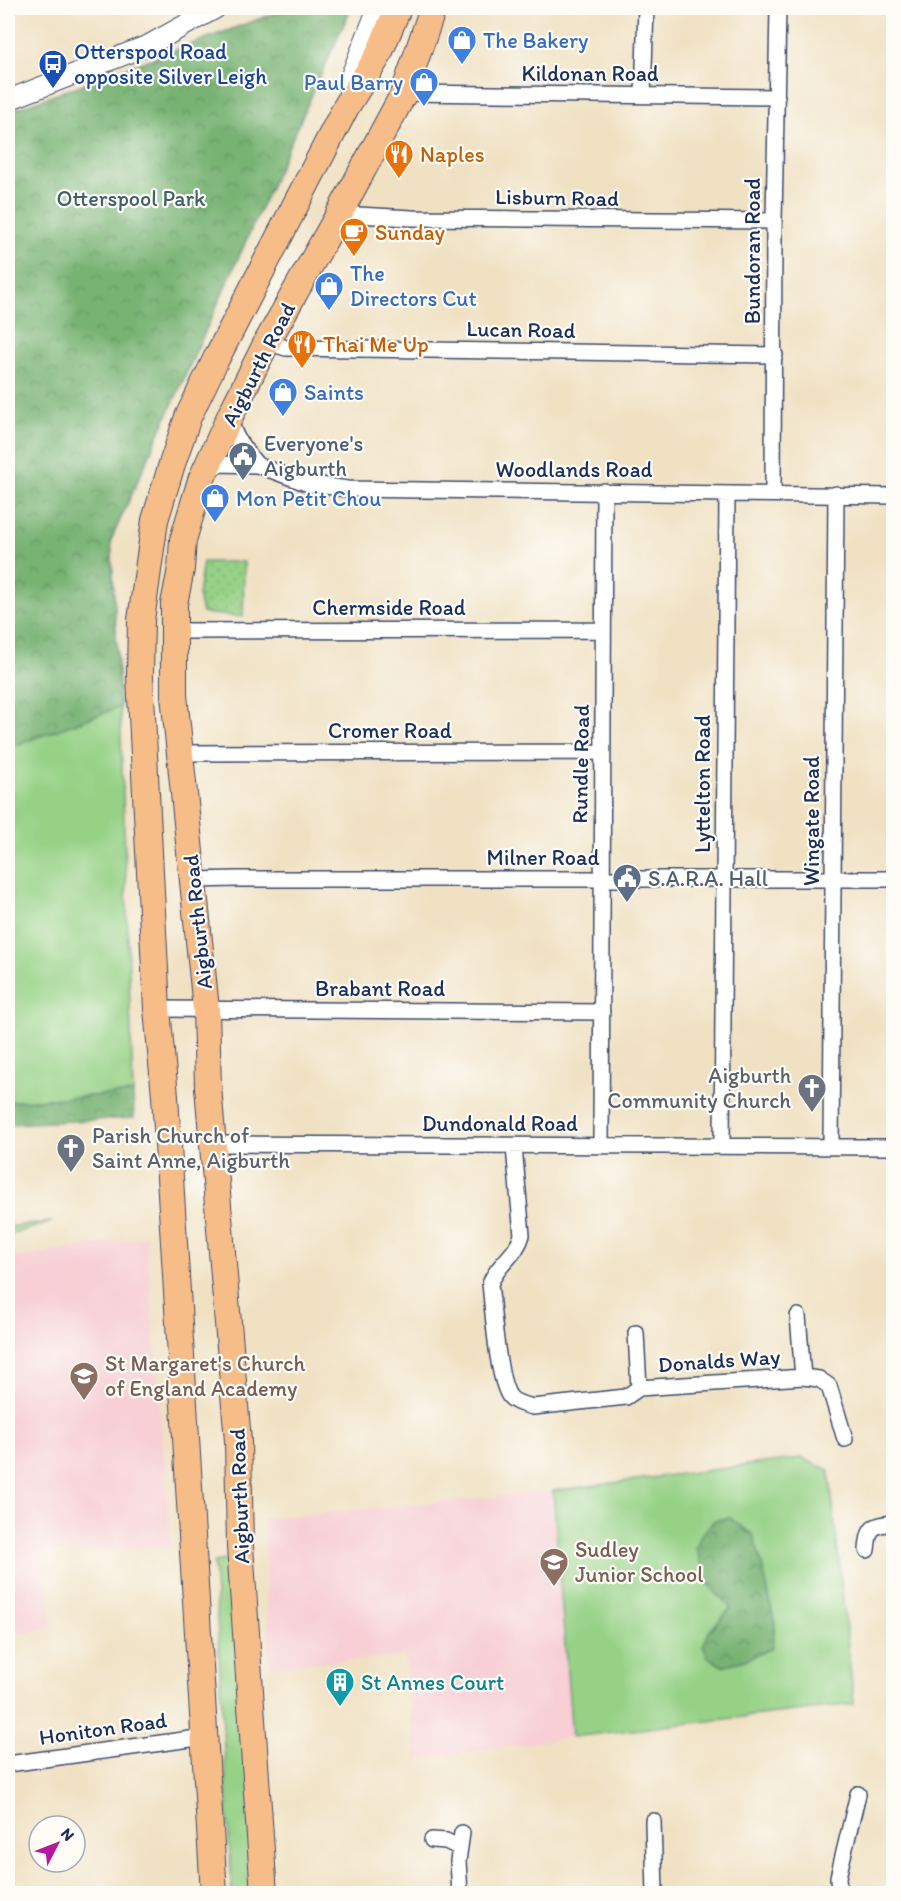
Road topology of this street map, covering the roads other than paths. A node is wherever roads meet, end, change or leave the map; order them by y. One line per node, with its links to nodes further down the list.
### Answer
1 (216, 8): 10 (street)
2 (378, 8): 11 (street)
3 (398, 8): 11 (highway, Aigburth Road)
4 (433, 8): 7 (highway, Aigburth Road)
5 (646, 8): 8 (street)
6 (778, 8): 9 (street, Bundoran Road)
7 (404, 93): 8 (street, Kildonan Road); 12 (highway, Aigburth Road)
8 (643, 96): 9 (street, Kildonan Road)
9 (777, 97): 13 (street, Bundoran Road)
10 (8, 100)
11 (346, 107): 33 (highway, Aigburth Road)
12 (339, 214): 13 (street, Lisburn Road); 14 (highway, Aigburth Road)
13 (774, 221): 15 (street, Bundoran Road)
14 (267, 342): 15 (street, Lucan Road); 16 (highway, Aigburth Road)
15 (775, 355): 21 (street, Bundoran Road)
16 (231, 414): 17 (street); 18 (highway, Aigburth Road)
17 (257, 465): 18 (street, Woodlands Road); 19 (street, Woodlands Road)
18 (201, 480): 25 (highway, Aigburth Road)
19 (604, 491): 20 (street, Woodlands Road); 24 (street, Rundle Road)
20 (727, 494): 21 (street, Woodlands Road); 28 (street, Lyttelton Road)
21 (773, 494): 22 (street, Woodlands Road)
22 (836, 495): 23 (street, Woodlands Road); 29 (street, Wingate Road)
23 (894, 495)
24 (603, 630): 25 (street, Chermside Road); 26 (street, Rundle Road)
25 (174, 631): 27 (highway, Aigburth Road)
26 (602, 752): 27 (street, Cromer Road); 32 (street, Rundle Road)
27 (179, 753): 31 (highway, Aigburth Road)
28 (724, 879): 29 (street, Milner Road); 32 (street, Milner Road); 38 (street, Lyttelton Road)
29 (833, 879): 30 (street, Milner Road); 40 (street, Wingate Road)
30 (894, 879)
31 (192, 880): 32 (street, Milner Road); 34 (highway, Aigburth Road)
32 (601, 880): 35 (street, Rundle Road)
33 (157, 1009): 34 (street, Brabant Road); 49 (highway, Aigburth Road)
34 (206, 1009): 35 (street, Brabant Road); 36 (highway, Aigburth Road)
35 (602, 1012): 37 (street, Rundle Road)
36 (214, 1144): 39 (street, Dundonald Road); 55 (highway, Aigburth Road)
37 (601, 1145): 38 (street, Dundonald Road); 39 (street, Dundonald Road)
38 (723, 1146): 40 (street, Dundonald Road)
39 (514, 1147): 45 (street, Donalds Way)
40 (831, 1147): 41 (street, Dundonald Road)
41 (894, 1147)
42 (798, 1316): 44 (street, Donalds Way)
43 (636, 1333): 45 (street, Donalds Way)
44 (803, 1377): 45 (street, Donalds Way); 46 (street, Donalds Way)
45 (639, 1388)
46 (845, 1439)
47 (894, 1523): 48 (street)
48 (867, 1550)
49 (205, 1737): 50 (street, Honiton Road); 54 (highway, Aigburth Road)
50 (8, 1764)
51 (858, 1794): 58 (street)
52 (652, 1821): 57 (street)
53 (432, 1840): 56 (street)
54 (214, 1893)
55 (264, 1893)
56 (460, 1893)
57 (654, 1893)
58 (839, 1893)

